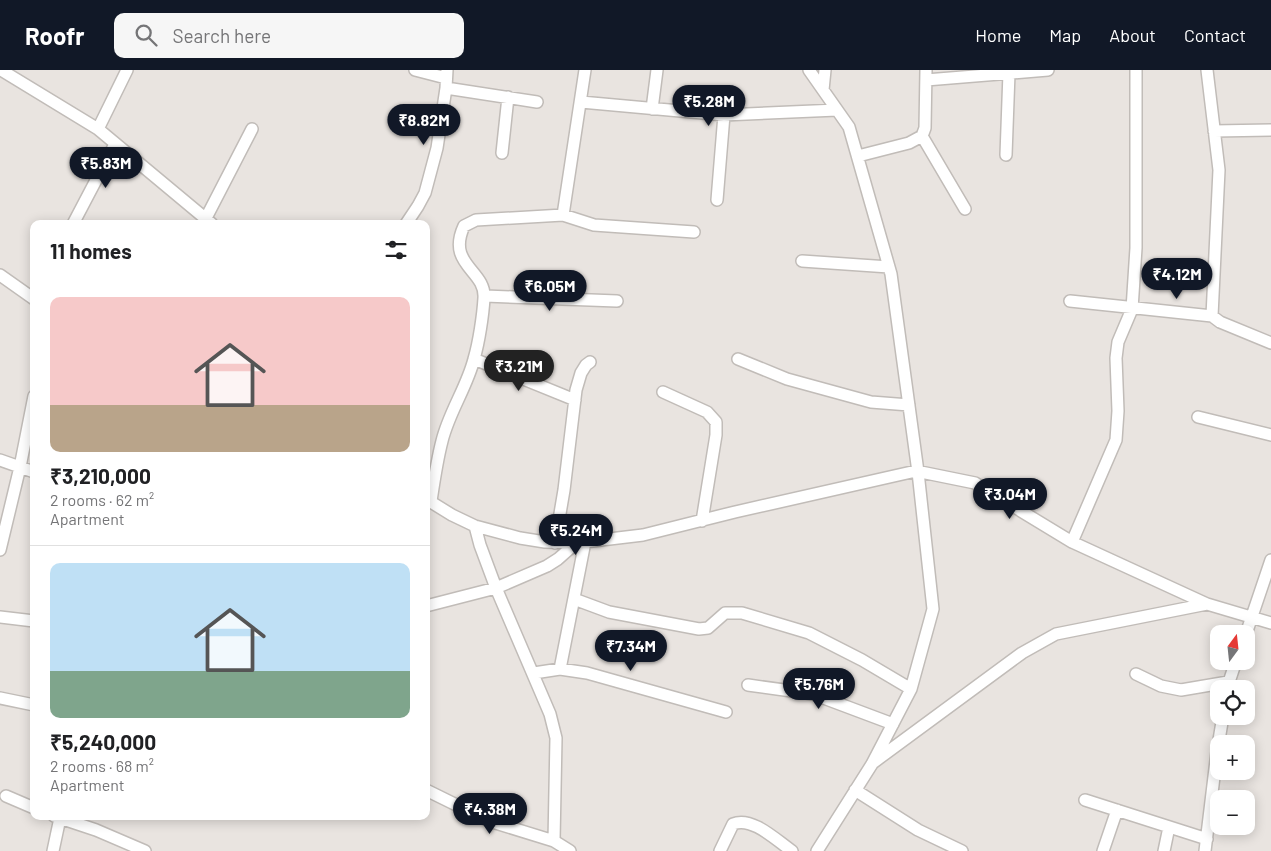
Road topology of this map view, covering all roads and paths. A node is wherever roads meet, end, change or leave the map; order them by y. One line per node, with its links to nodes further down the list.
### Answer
1 (1, 70): 21 (street)
2 (127, 70): 21 (street)
3 (415, 70): 13 (street)
4 (585, 70): 17 (street)
5 (657, 70): 18 (street)
6 (809, 70): 14 (street)
7 (825, 70): 14 (street)
8 (1048, 70): 11 (street)
9 (1136, 70): 45 (street)
10 (1207, 70): 24 (street)
11 (1009, 73): 12 (street); 28 (street)
12 (926, 75): 25 (street)
13 (446, 79): 15 (street); 36 (street)
14 (823, 90): 19 (street)
15 (508, 97): 16 (street); 27 (street)
16 (537, 102)
17 (581, 102): 18 (street); 32 (street)
18 (652, 109): 20 (street)
19 (837, 110): 20 (street); 29 (street)
20 (724, 115): 30 (street)
21 (98, 129): 26 (street)
22 (252, 129): 35 (street)
23 (1271, 130): 24 (street)
24 (1214, 131): 46 (street)
25 (922, 136): 29 (street); 31 (street)
26 (115, 144): 33 (street); 34 (street)
27 (502, 153)
28 (1006, 155)
29 (858, 156): 39 (street)
30 (717, 200)
31 (965, 209)
32 (564, 215): 37 (street); 42 (street)
33 (76, 220)
34 (208, 220)
35 (209, 220)
36 (409, 220)
37 (694, 232)
38 (802, 261): 39 (street)
39 (889, 267): 53 (street)
40 (0, 275): 41 (street)
41 (30, 296)
42 (485, 296): 44 (street); 48 (street)
43 (1070, 301): 45 (street)
44 (617, 302)
45 (1132, 308): 46 (street); 66 (street)
46 (1212, 316): 47 (street)
47 (1271, 343)
48 (474, 359): 52 (street); 61 (street)
49 (738, 359): 53 (street)
50 (590, 362): 52 (street)
51 (663, 392): 63 (street)
52 (575, 400): 67 (street)
53 (909, 405): 60 (street)
54 (30, 416): 58 (street)
55 (1198, 417): 56 (street)
56 (1271, 436)
57 (0, 460): 58 (street)
58 (20, 467): 59 (street); 68 (street)
59 (30, 471)
60 (918, 472): 63 (street); 66 (street); 84 (street)
61 (430, 491)
62 (430, 501): 64 (street)
63 (702, 521): 65 (street)
64 (475, 526): 67 (street); 70 (street)
65 (580, 542): 67 (street); 70 (street); 71 (street)
66 (1072, 542): 72 (street)
67 (555, 543)
68 (0, 550)
69 (1271, 560): 75 (street)
70 (496, 588): 73 (street); 80 (street)
71 (574, 600): 79 (street); 84 (street)
72 (1206, 604): 75 (street); 90 (street)
73 (430, 605)
74 (0, 616): 76 (street)
75 (1252, 618): 77 (street); 78 (street)
76 (30, 620)
77 (1271, 623)
78 (1249, 625)
79 (560, 669): 80 (street); 87 (street)
80 (534, 674): 101 (street)
81 (1136, 674): 83 (street)
82 (748, 685): 88 (street)
83 (1210, 687)
84 (911, 689): 88 (street)
85 (0, 698): 86 (street)
86 (30, 704)
87 (726, 712)
88 (893, 724): 90 (street)
89 (1222, 725): 100 (street)
90 (872, 764): 91 (street)
91 (855, 790): 107 (street); 108 (street)
92 (430, 792): 101 (street)
93 (6, 796): 95 (street)
94 (1086, 800): 96 (street)
95 (30, 806)
96 (1117, 810): 99 (street); 109 (street)
97 (57, 820): 102 (street)
98 (66, 820): 103 (street)
99 (1169, 827): 100 (street); 110 (street)
100 (1206, 839): 111 (street)
101 (554, 841): 104 (street)
102 (53, 851)
103 (145, 851)
104 (570, 851)
105 (720, 851): 106 (street)
106 (792, 851)
107 (817, 851)
108 (962, 851)
109 (1103, 851)
110 (1164, 851)
111 (1205, 851)

